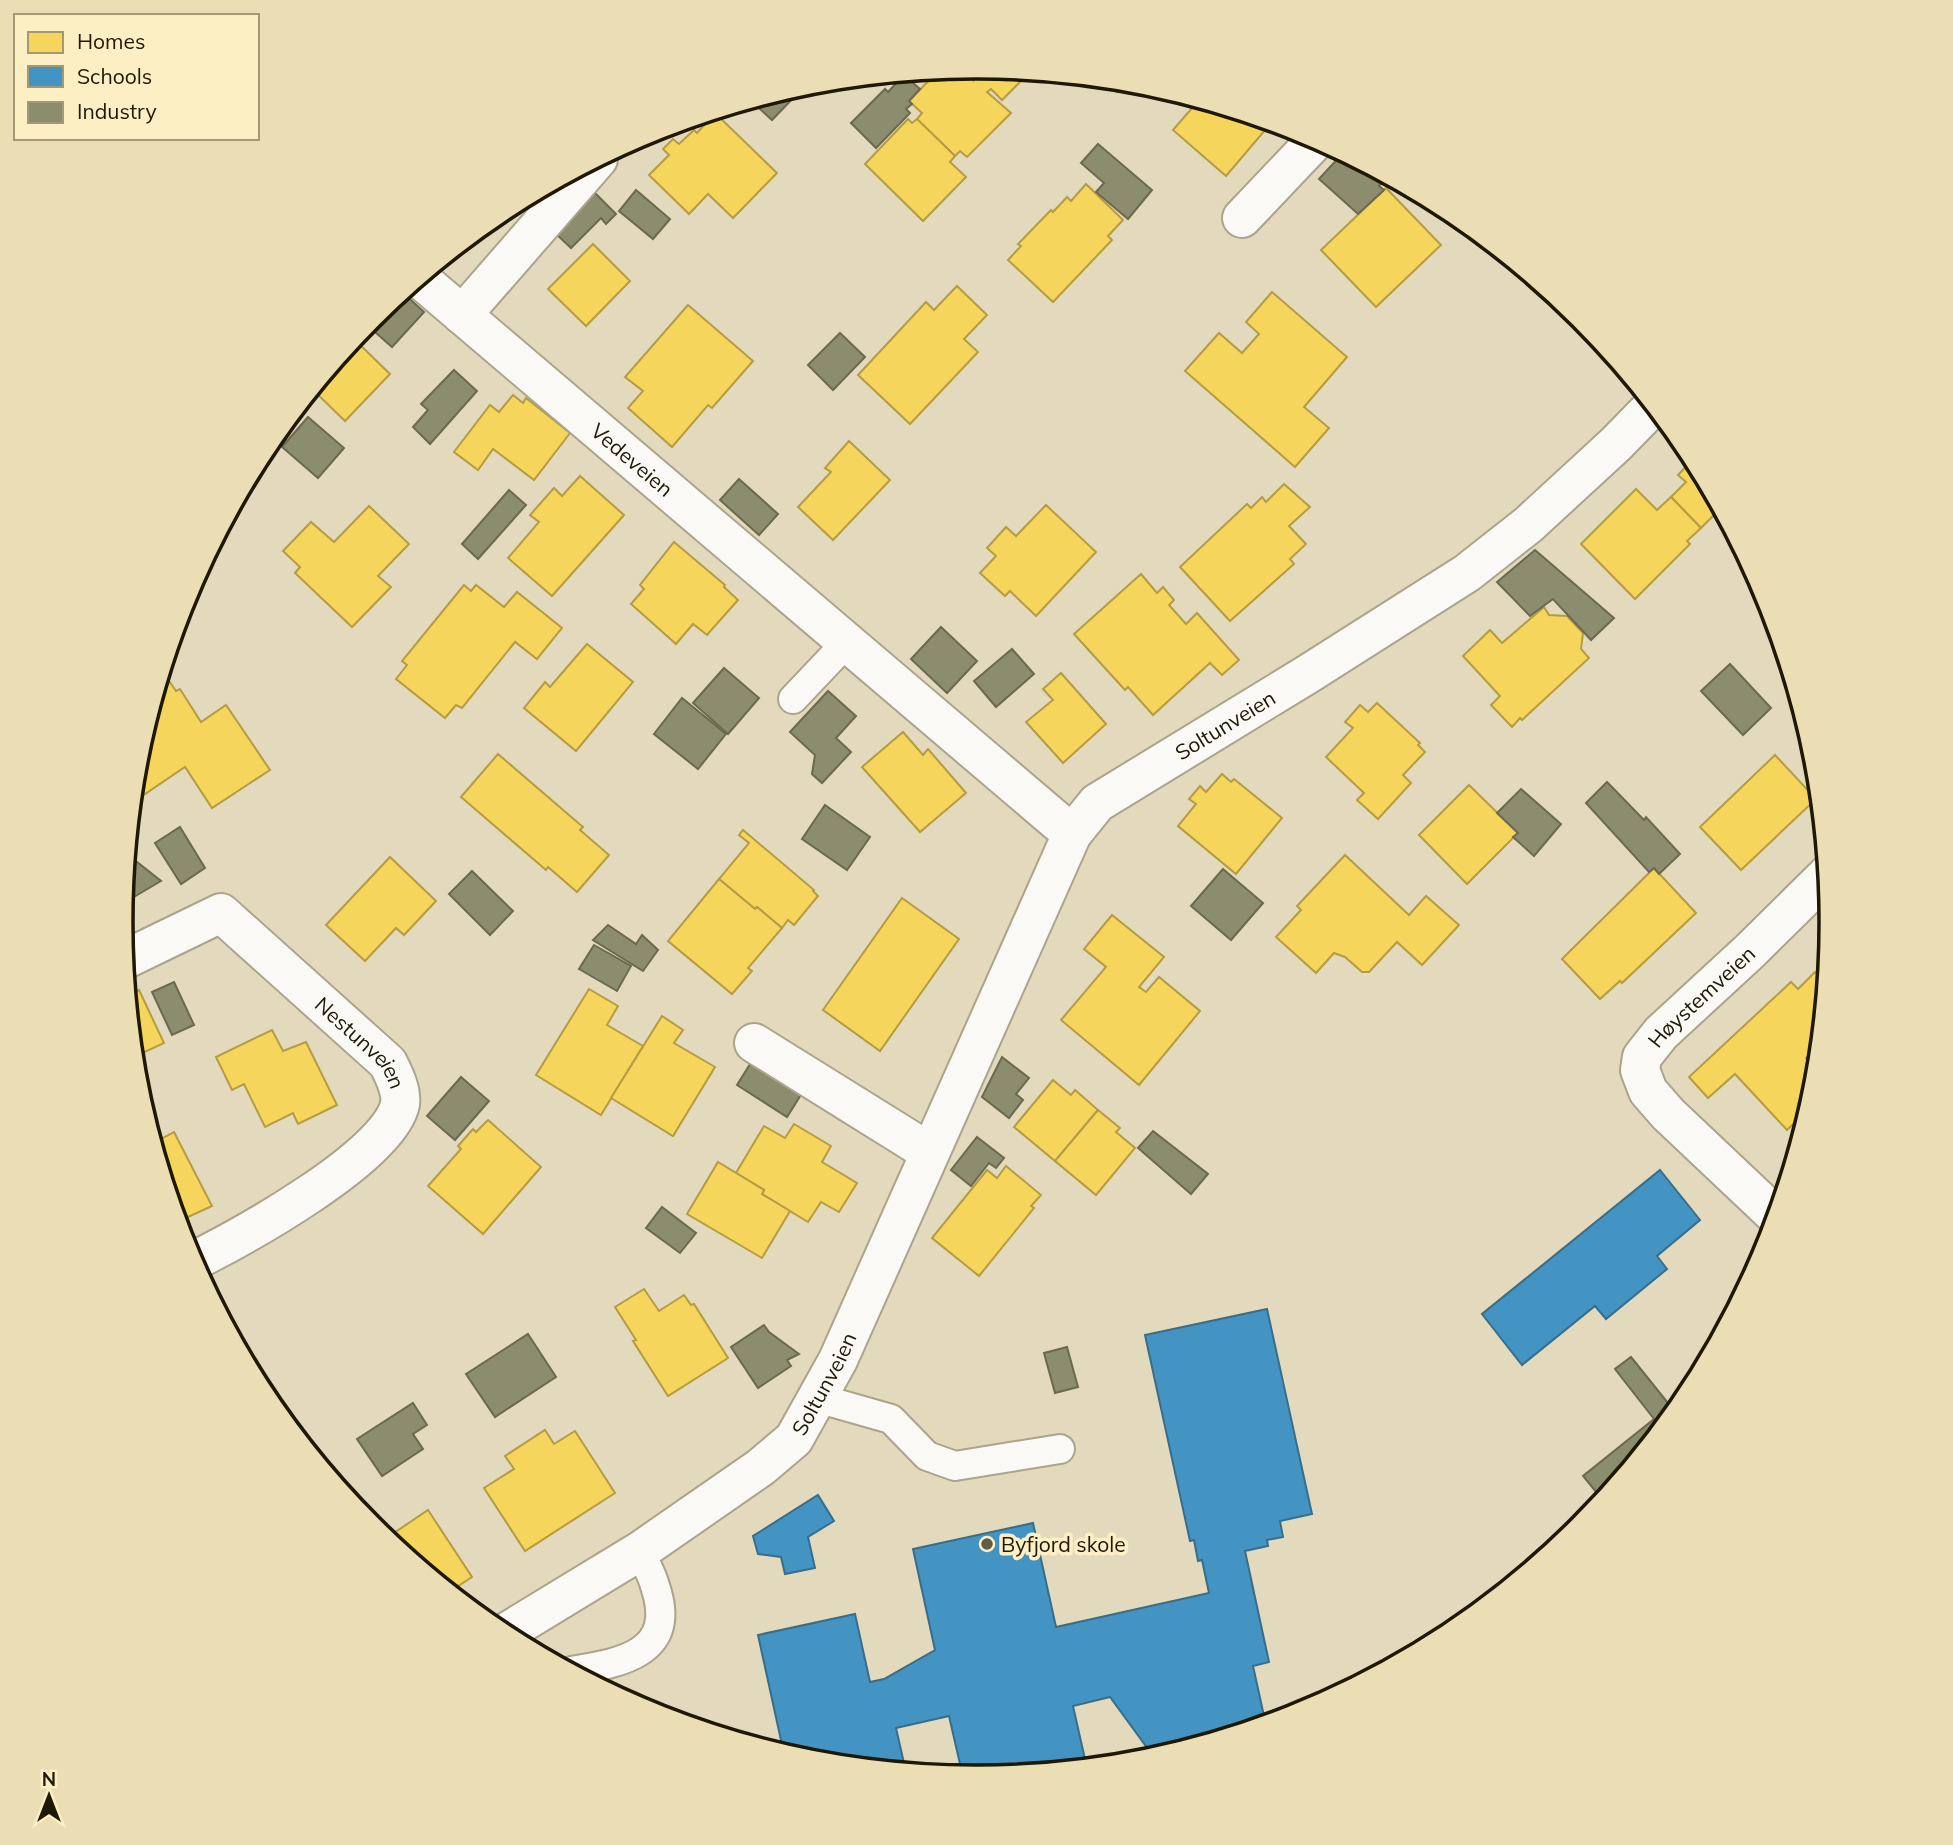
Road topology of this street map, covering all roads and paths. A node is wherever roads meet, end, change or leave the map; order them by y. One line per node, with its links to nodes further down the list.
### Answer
1 (1309, 147): 3 (street)
2 (582, 177): 5 (street)
3 (1242, 218)
4 (425, 284): 5 (street, Vedeveien)
5 (462, 315): 7 (street, Vedeveien)
6 (1648, 411): 9 (street, Soltunveien)
7 (846, 642): 8 (lane); 9 (street, Vedeveien)
8 (793, 699)
9 (1073, 834): 13 (street, Soltunveien)
10 (1819, 883): 14 (street, Høystemveien)
11 (134, 955): 15 (street, Nestunveien)
12 (754, 1043): 13 (street)
13 (929, 1152): 16 (street, Soltunveien)
14 (1769, 1210)
15 (202, 1257)
16 (817, 1398): 17 (lane); 18 (street, Soltunveien)
17 (1060, 1449)
18 (640, 1551): 19 (street, Soltunveien); 20 (lane)
19 (514, 1628)
20 (583, 1668)

